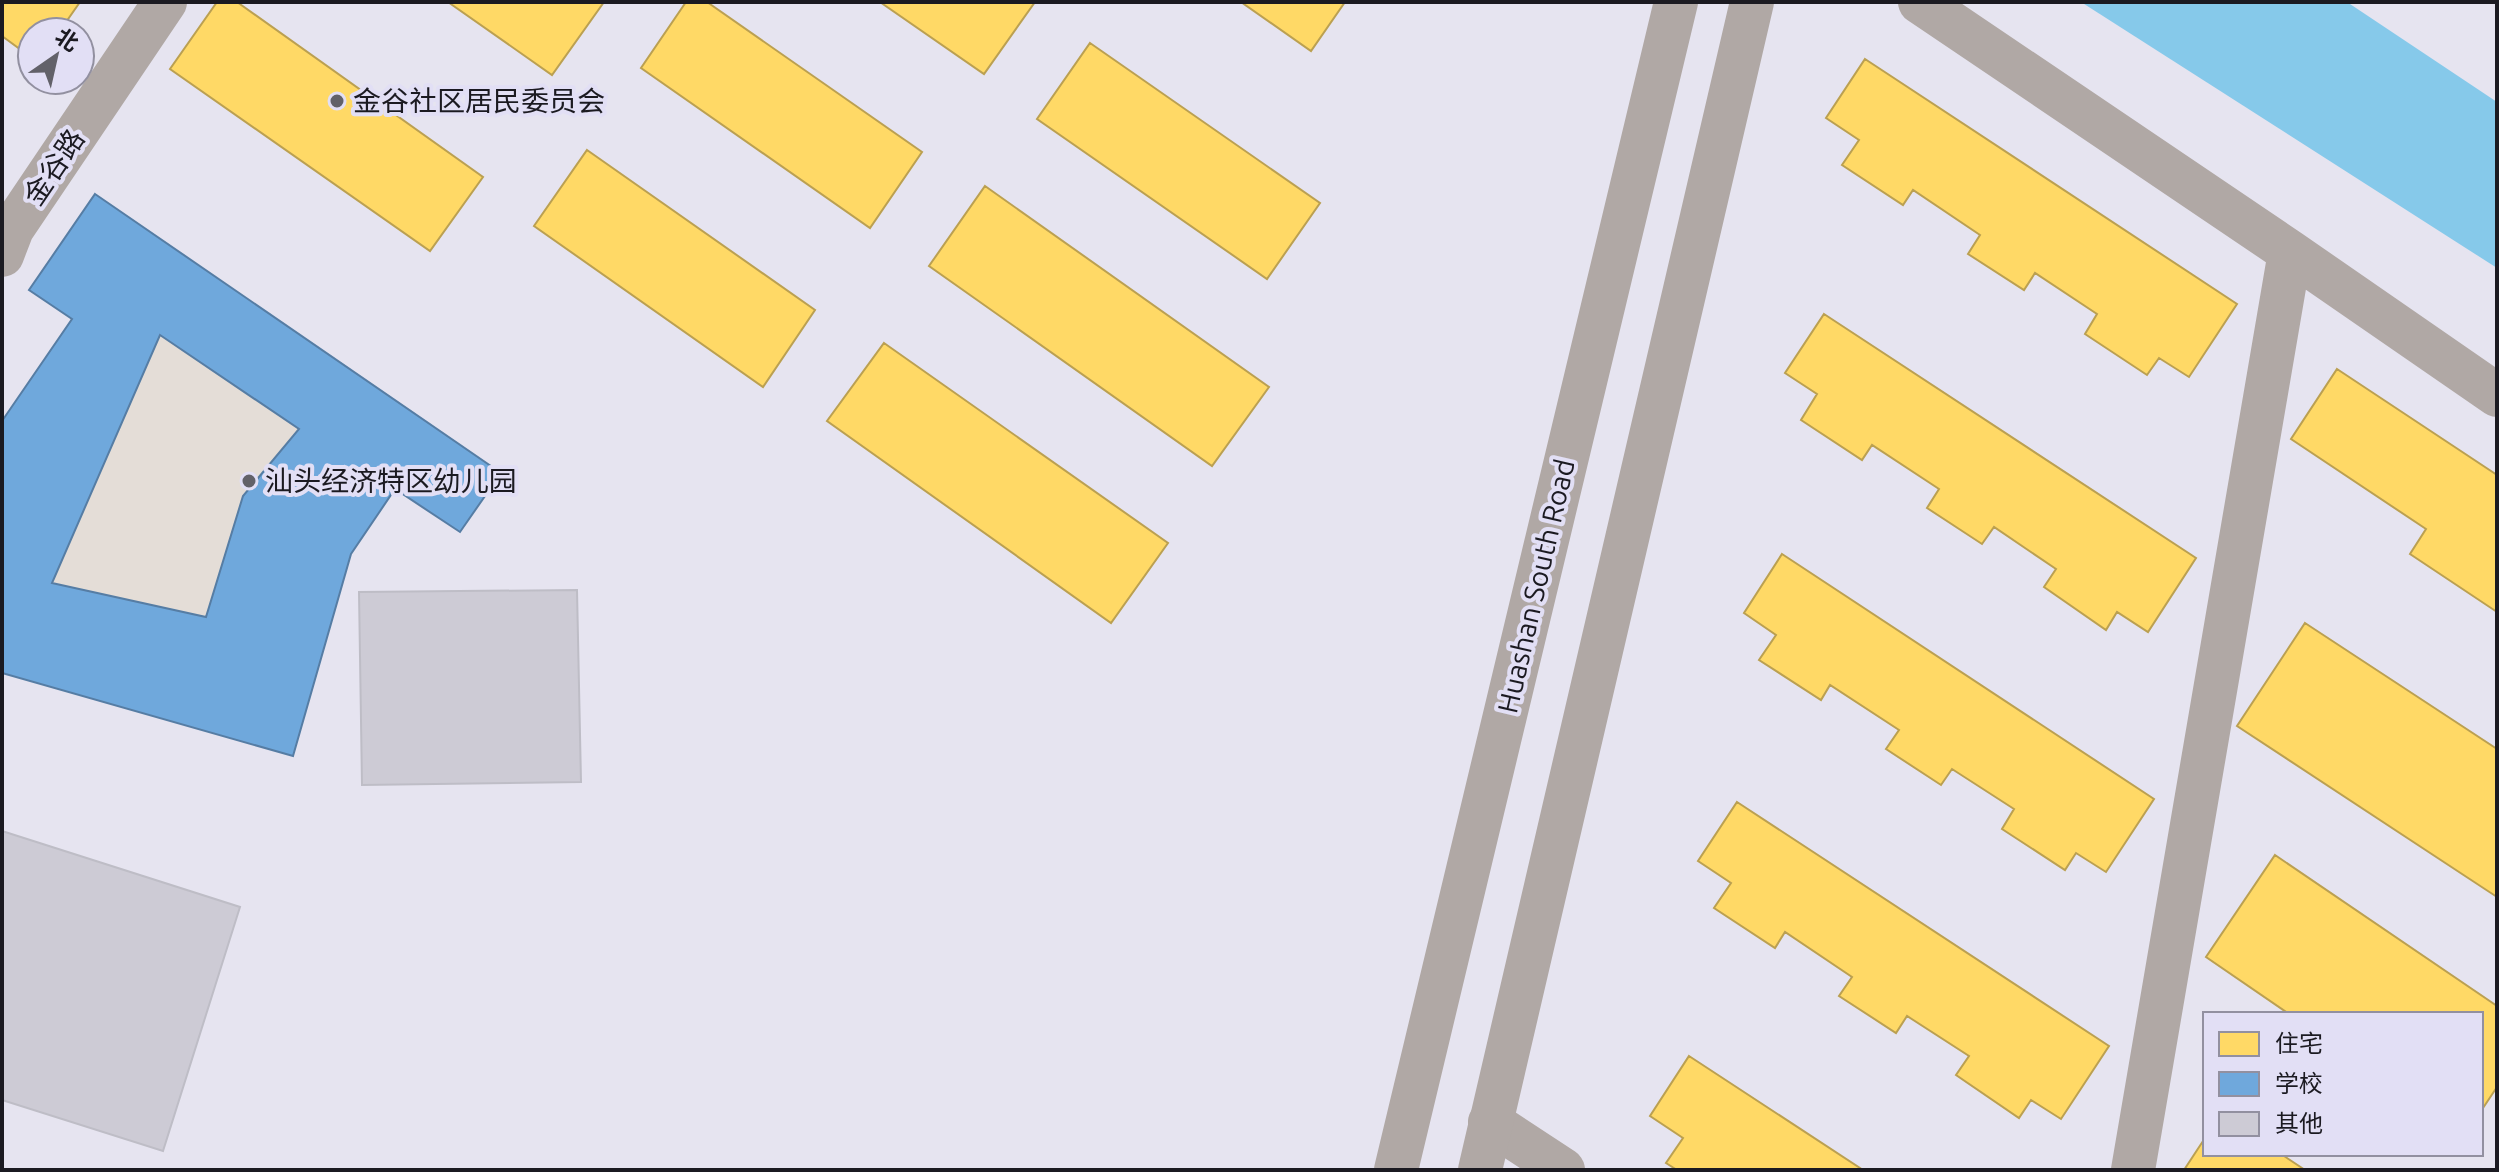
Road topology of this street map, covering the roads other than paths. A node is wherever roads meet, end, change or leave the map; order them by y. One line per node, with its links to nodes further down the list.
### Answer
1 (165, 2): 5 (street, 金谷路)
2 (1676, 2): 9 (street, Huashan South Road)
3 (1752, 2): 8 (street)
4 (1920, 2): 6 (street)
5 (5, 235)
6 (2290, 252): 7 (street); 12 (street)
7 (2497, 395)
8 (1490, 1122): 10 (street); 11 (street)
9 (1396, 1170)
10 (1480, 1170)
11 (1563, 1170)
12 (2133, 1170)

